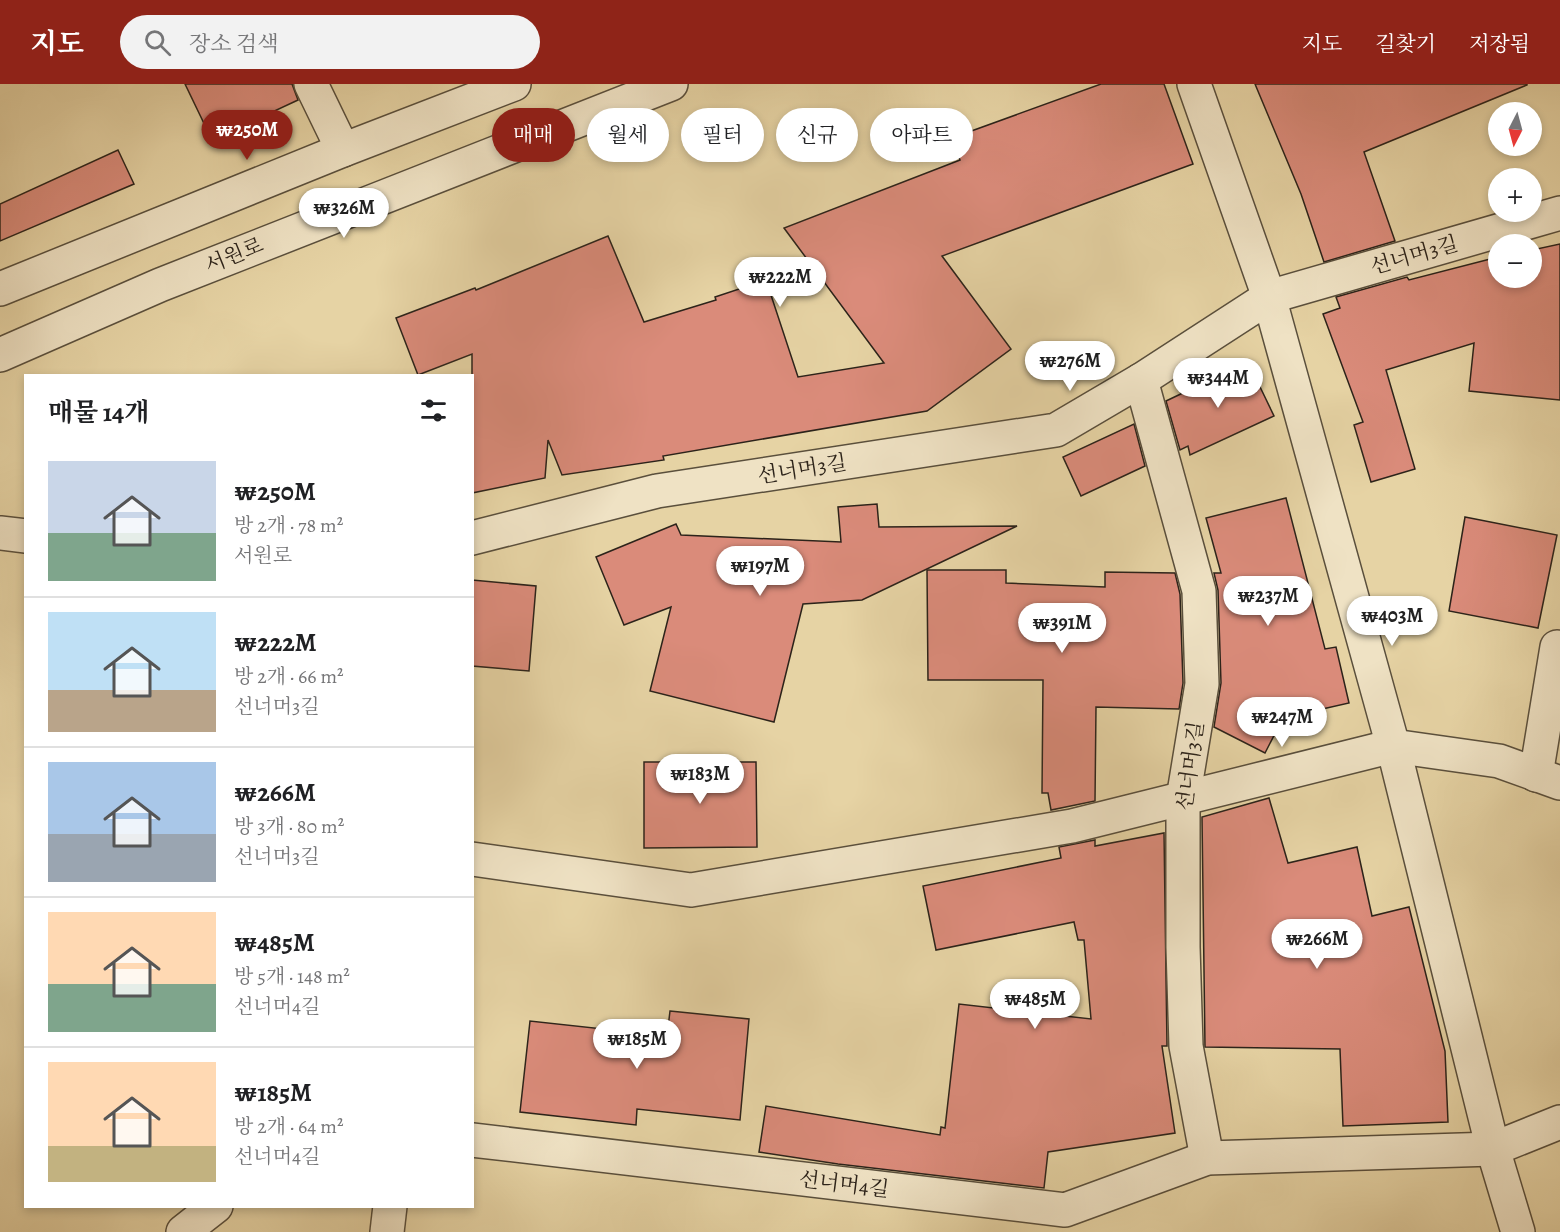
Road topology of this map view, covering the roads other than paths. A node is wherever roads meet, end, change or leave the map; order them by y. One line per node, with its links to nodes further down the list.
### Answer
1 (311, 84): 5 (street)
2 (514, 84): 5 (street)
3 (671, 84): 9 (street, 서원로)
4 (1194, 84): 8 (street)
5 (343, 150): 7 (street)
6 (1560, 213): 8 (street, 선너머3길)
7 (0, 289)
8 (1269, 297): 10 (street, 선너머3길); 15 (street)
9 (0, 355)
10 (1141, 380): 13 (street, 선너머3길); 17 (street, 선너머3길)
11 (0, 533): 12 (street)
12 (24, 536)
13 (474, 538)
14 (1557, 647): 16 (street)
15 (1393, 746): 16 (street); 17 (street); 21 (street)
16 (1548, 779)
17 (1183, 799): 18 (street); 22 (street, 선너머3길)
18 (474, 859)
19 (1560, 1122): 21 (street)
20 (474, 1140): 22 (street, 선너머4길)
21 (1493, 1149): 22 (street, 선너머4길); 27 (street)
22 (1207, 1158)
23 (213, 1208): 25 (street)
24 (390, 1208): 26 (street)
25 (183, 1232)
26 (387, 1232)
27 (1518, 1232)

